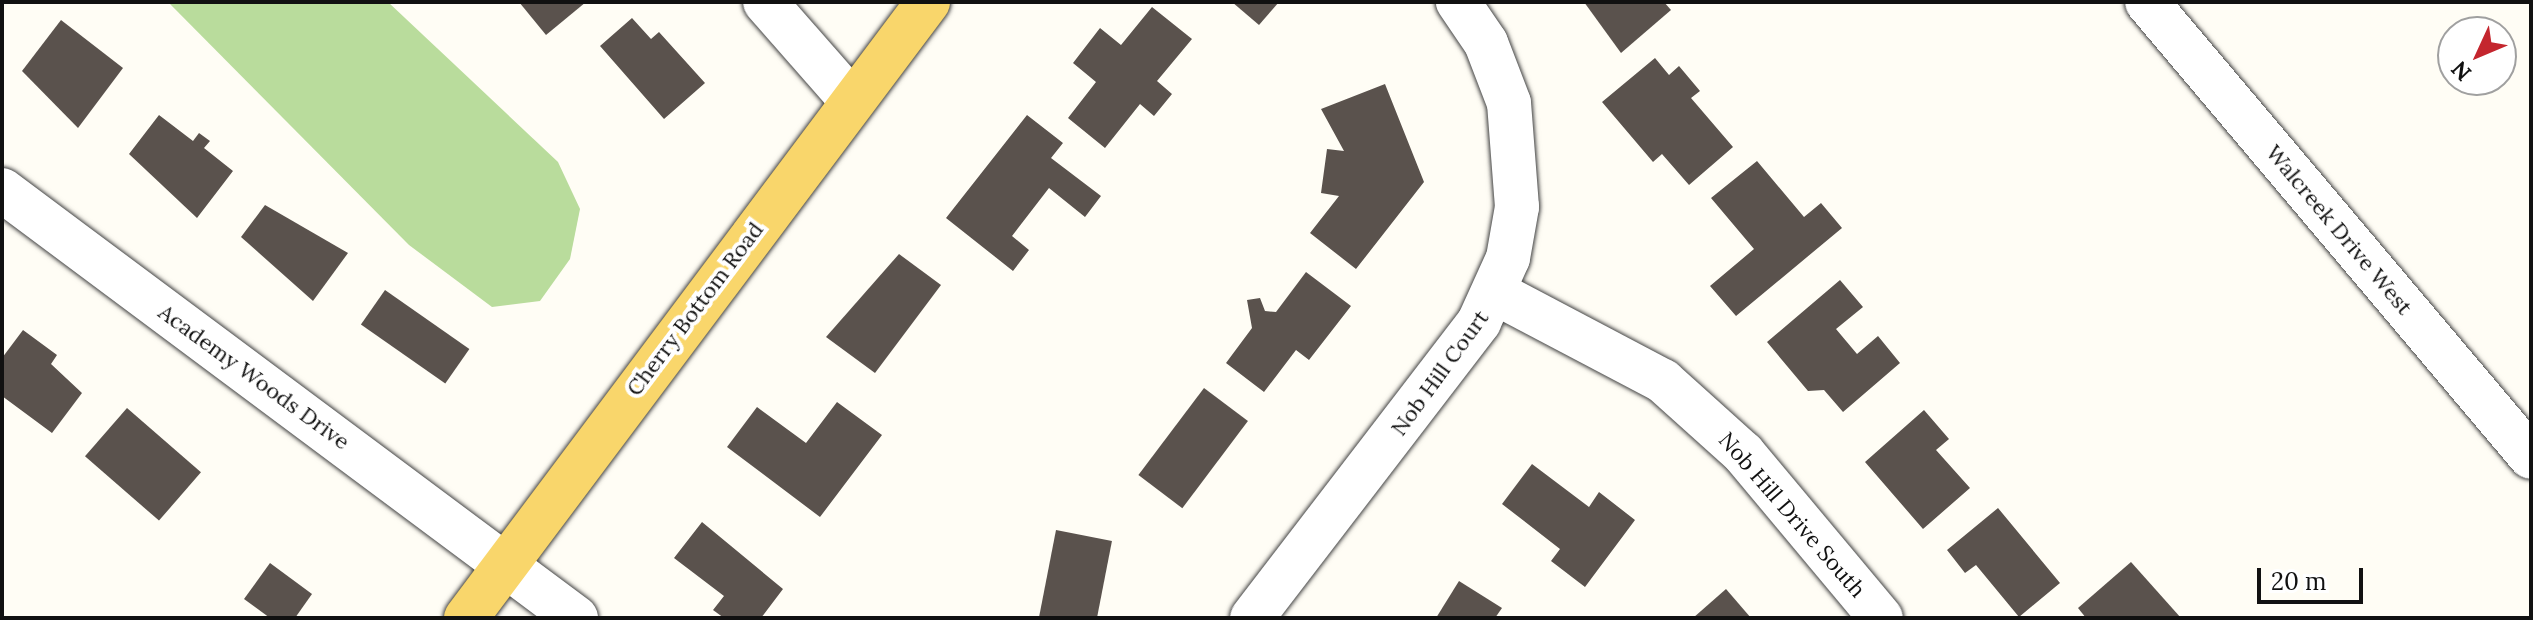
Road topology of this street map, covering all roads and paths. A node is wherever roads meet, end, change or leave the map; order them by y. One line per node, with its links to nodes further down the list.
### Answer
1 (765, 2): 5 (street)
2 (928, 2): 5 (main road, Cherry Bottom Road)
3 (1458, 2): 7 (street, Nob Hill Court)
4 (2147, 2): 8 (street, Walcreek Drive West)
5 (851, 100): 9 (main road, Cherry Bottom Road)
6 (2, 190): 9 (street, Academy Woods Drive)
7 (1496, 293): 12 (street, Nob Hill Court); 13 (street, Nob Hill Drive South)
8 (2531, 457)
9 (506, 563): 10 (main road, Cherry Bottom Road); 11 (street, Academy Woods Drive)
10 (466, 618)
11 (576, 618)
12 (1252, 618)
13 (1881, 618)

